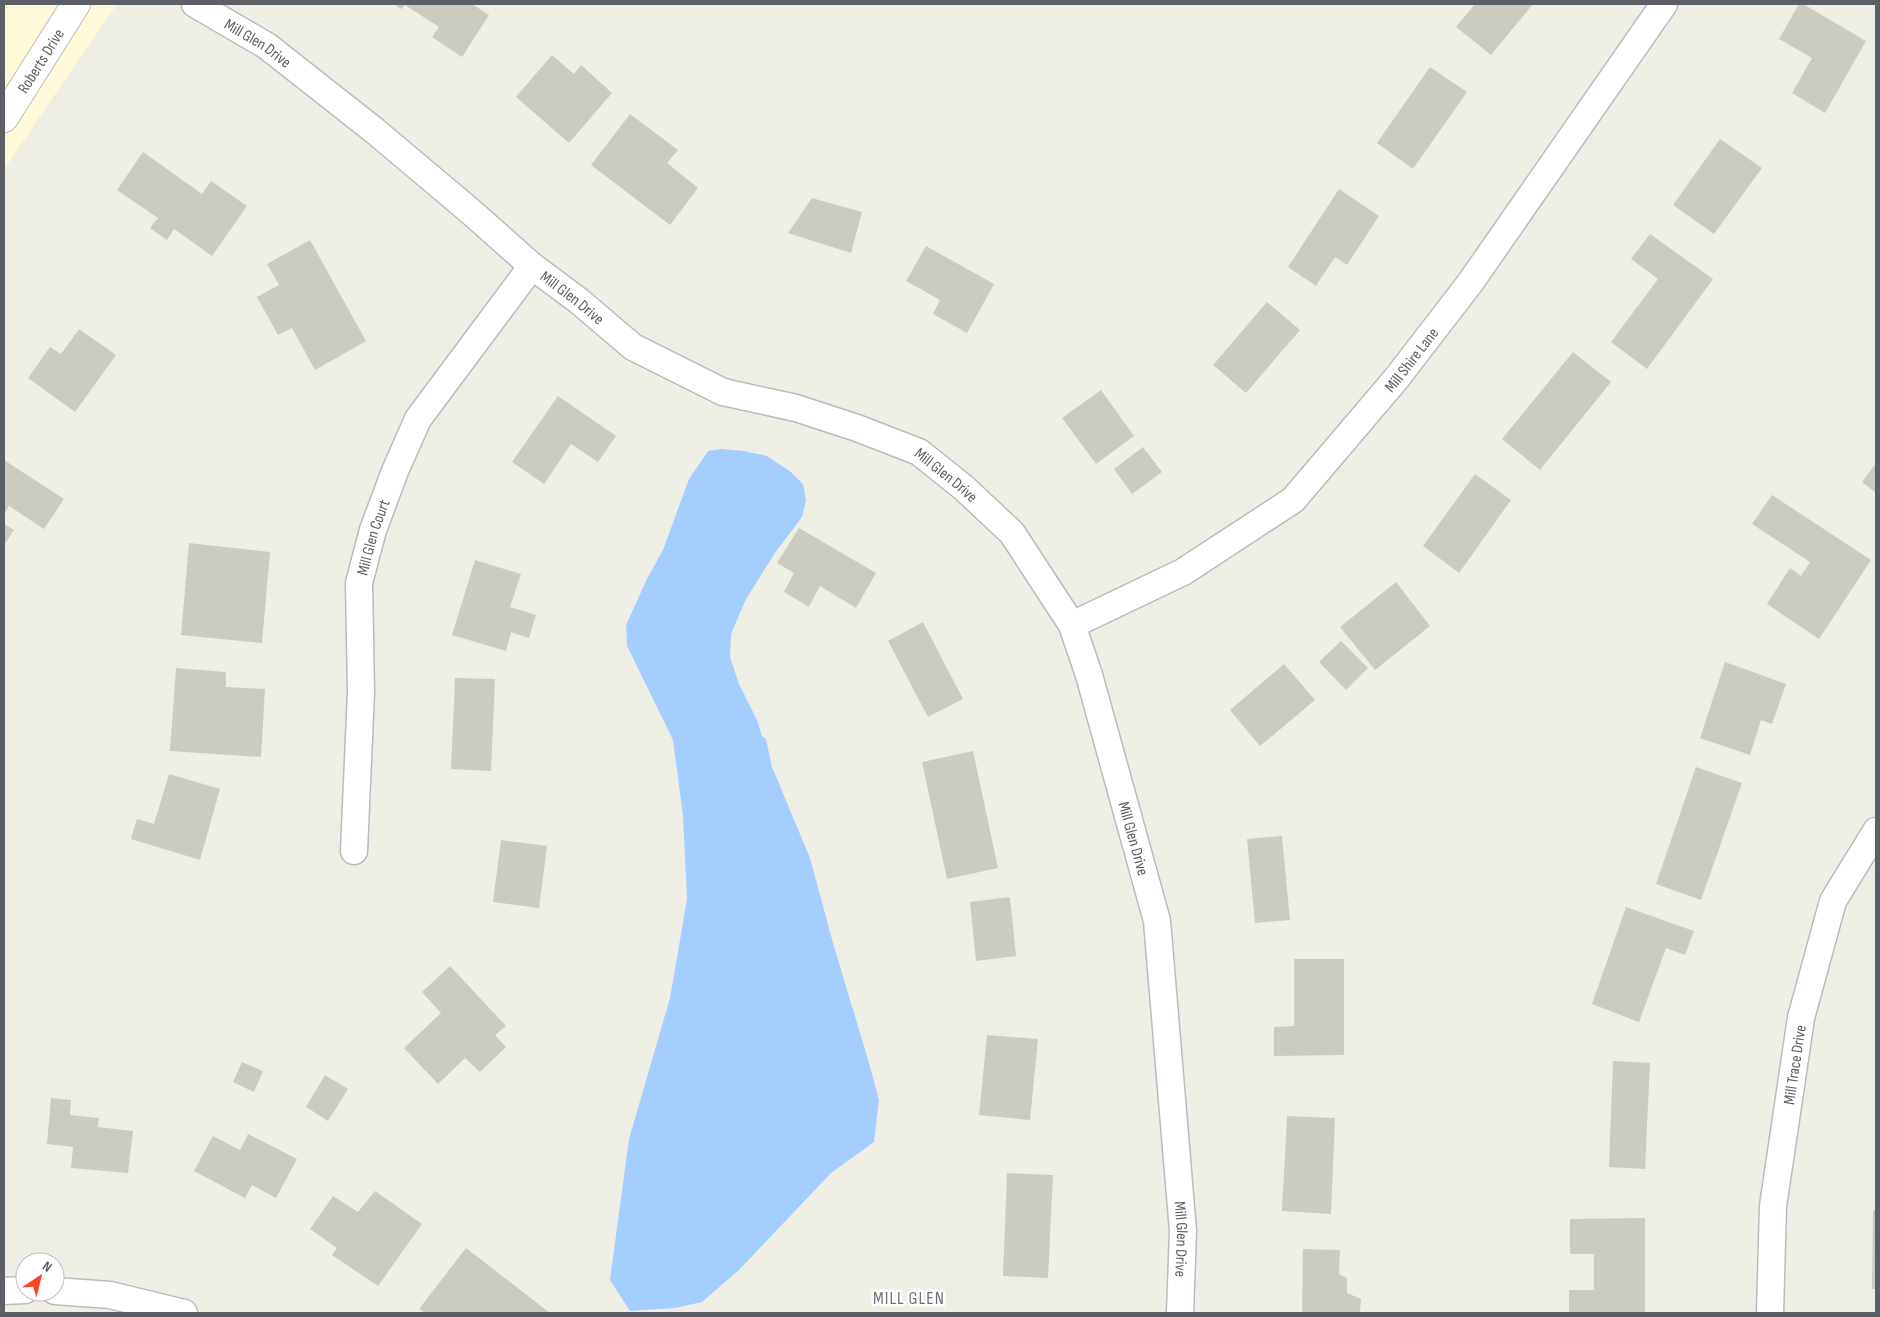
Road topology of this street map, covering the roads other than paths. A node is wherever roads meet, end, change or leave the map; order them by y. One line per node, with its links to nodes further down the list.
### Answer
1 (76, 4): 4 (street, Roberts Drive)
2 (195, 4): 5 (street, Mill Glen Drive)
3 (1664, 4): 6 (street, Mill Shire Lane)
4 (4, 118)
5 (532, 266): 6 (street, Mill Glen Drive); 8 (street, Mill Glen Court)
6 (1072, 625): 11 (street, Mill Glen Drive)
7 (1876, 831): 12 (street, Mill Trace Drive)
8 (354, 851)
9 (65, 1292): 10 (street)
10 (184, 1313)
11 (1180, 1313)
12 (1770, 1313)

